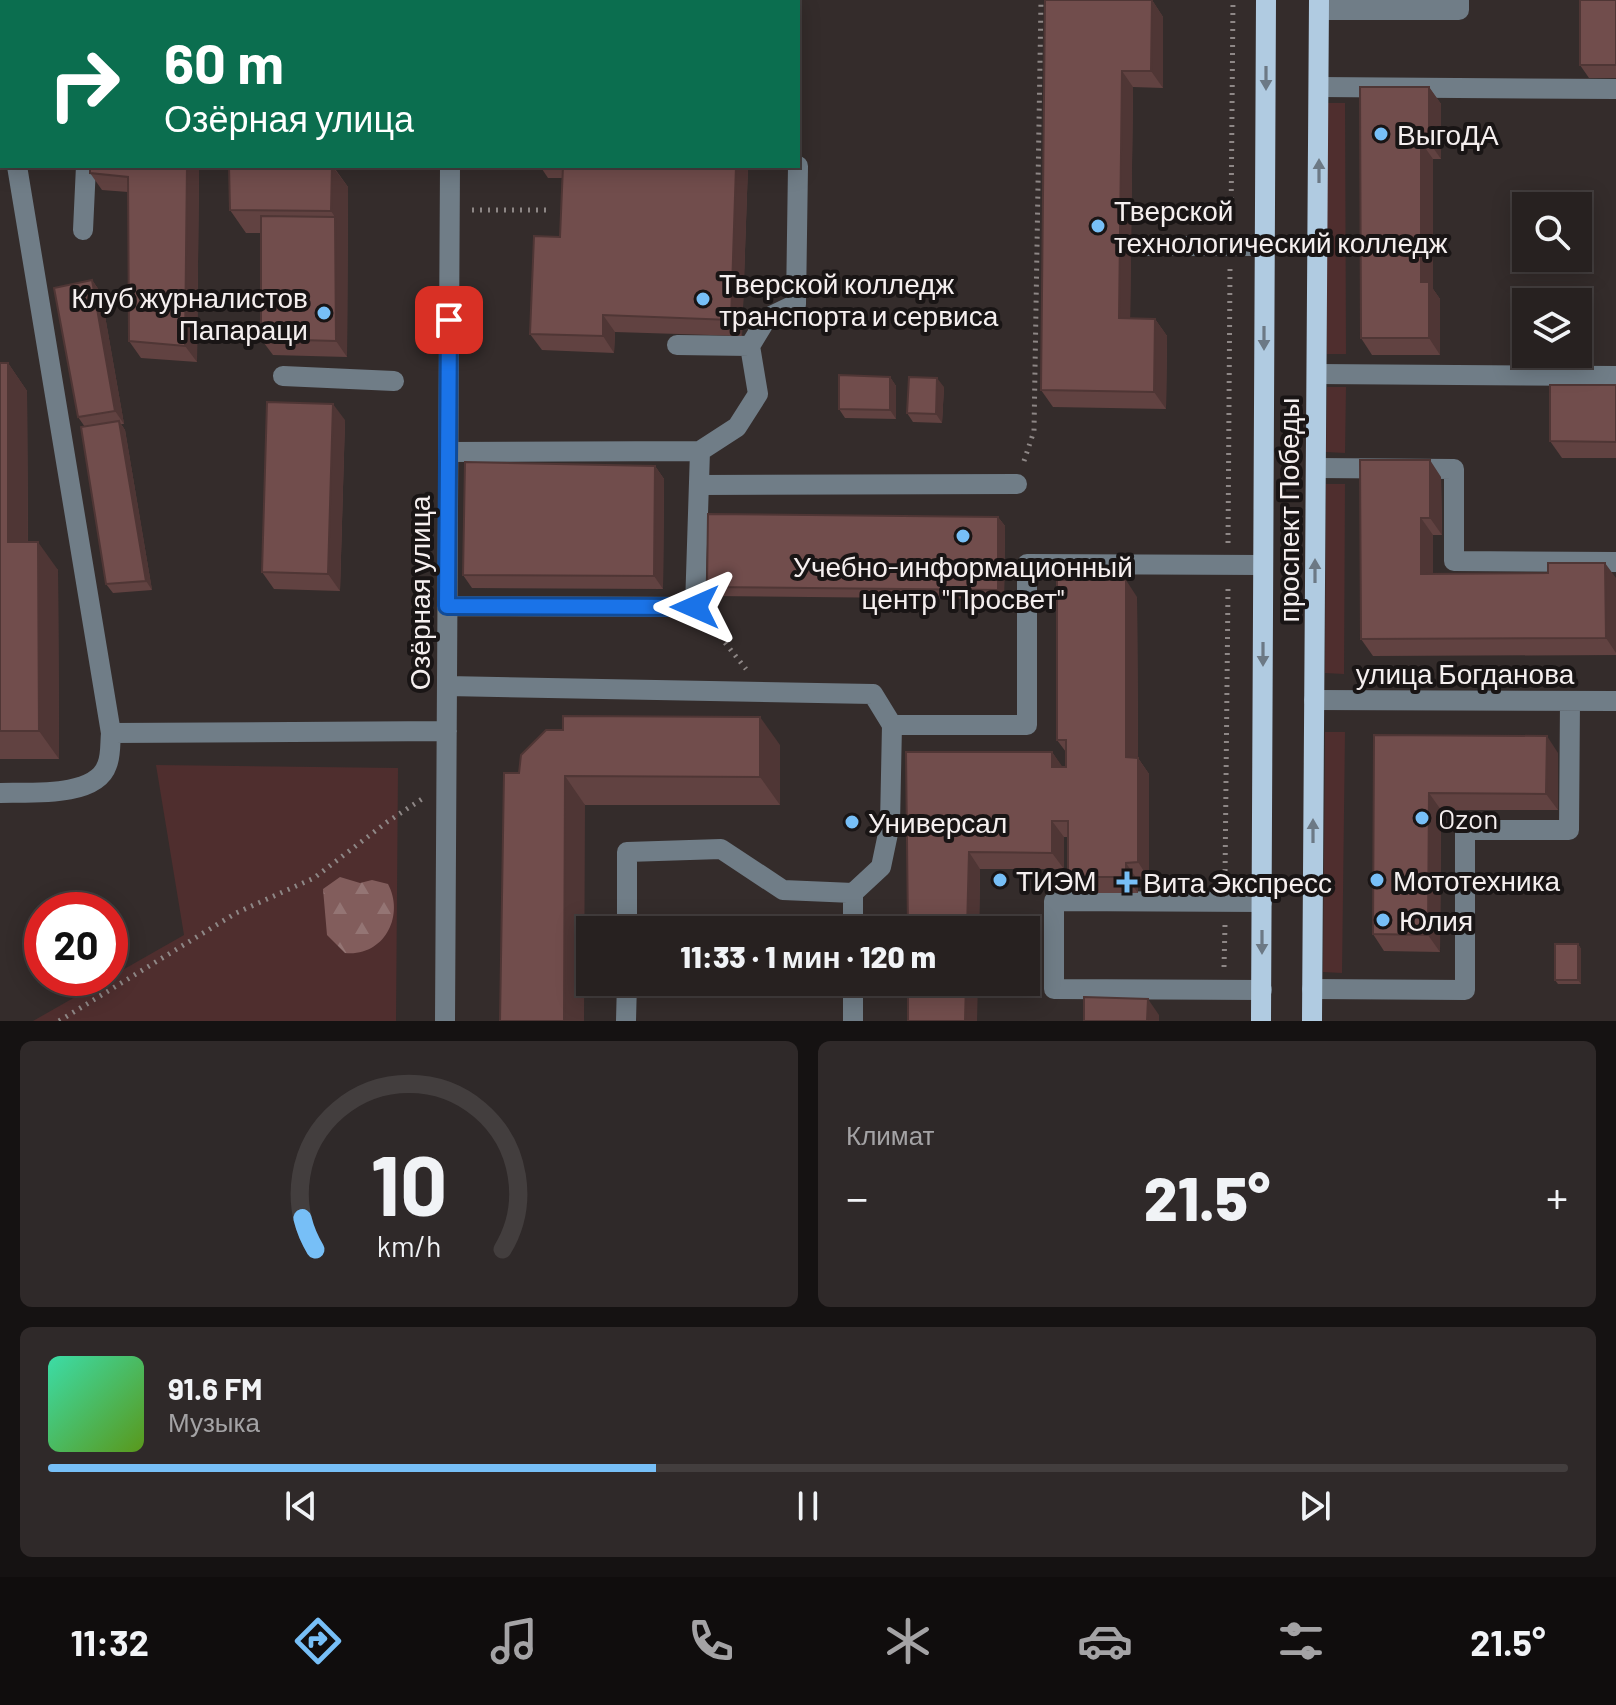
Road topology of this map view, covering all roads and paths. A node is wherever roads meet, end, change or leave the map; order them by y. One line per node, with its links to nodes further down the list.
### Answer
1 (1041, 0): 27 (path)
2 (1233, 0): 17 (path)
3 (1266, 0): 16 (main road, проспект Победы, one-way to 16)
4 (1459, 0): 5 (street)
5 (1319, 5): 6 (main road, проспект Победы)
6 (1319, 87): 7 (street); 20 (main road, проспект Победы, one-way to 6)
7 (1616, 89)
8 (17, 168): 41 (street)
9 (86, 168): 14 (street)
10 (450, 168): 25 (street, Озёрная улица)
11 (798, 168): 19 (street)
12 (471, 210): 13 (path)
13 (548, 210)
14 (83, 230)
15 (1144, 246): 17 (street)
16 (1265, 246): 17 (street); 31 (main road, проспект Победы, one-way to 31)
17 (1230, 247): 30 (path)
18 (677, 345): 19 (street)
19 (750, 346): 24 (street)
20 (1317, 374): 22 (street); 26 (main road, проспект Победы)
21 (283, 376): 23 (street)
22 (1616, 376)
23 (394, 381)
24 (700, 451): 25 (street); 28 (street)
25 (448, 452): 32 (street, Озёрная улица)
26 (1316, 468): 29 (street); 36 (main road, проспект Победы, one-way to 26)
27 (1017, 484): 28 (street)
28 (700, 485): 33 (street)
29 (1616, 562)
30 (1228, 564): 31 (street); 39 (street); 45 (path)
31 (1263, 565): 46 (main road, проспект Победы, one-way to 46)
32 (447, 606): 33 (street); 34 (street, Озёрная улица)
33 (695, 607): 35 (path)
34 (447, 686): 35 (street); 40 (street, Озёрная улица)
35 (765, 692): 39 (street)
36 (1314, 700): 37 (street, улица Богданова); 49 (main road, проспект Победы, one-way to 36)
37 (1570, 701): 38 (street, улица Богданова); 49 (street)
38 (1616, 701)
39 (892, 725): 44 (street)
40 (447, 731): 41 (street); 42 (street, Озёрная улица)
41 (111, 733): 43 (street)
42 (446, 783): 54 (path); 55 (street, Озёрная улица)
43 (0, 793)
44 (853, 893): 47 (street); 48 (street)
45 (1225, 902): 46 (street); 50 (path); 50 (street)
46 (1262, 902): 51 (main road, проспект Победы, one-way to 51)
47 (627, 916)
48 (853, 916)
49 (1312, 989): 59 (main road, проспект Победы)
50 (1224, 990): 51 (street)
51 (1262, 990): 58 (main road, проспект Победы)
52 (627, 996): 56 (street)
53 (853, 996): 57 (street)
54 (59, 1021)
55 (445, 1021)
56 (626, 1021)
57 (853, 1021)
58 (1261, 1021)
59 (1312, 1021)

